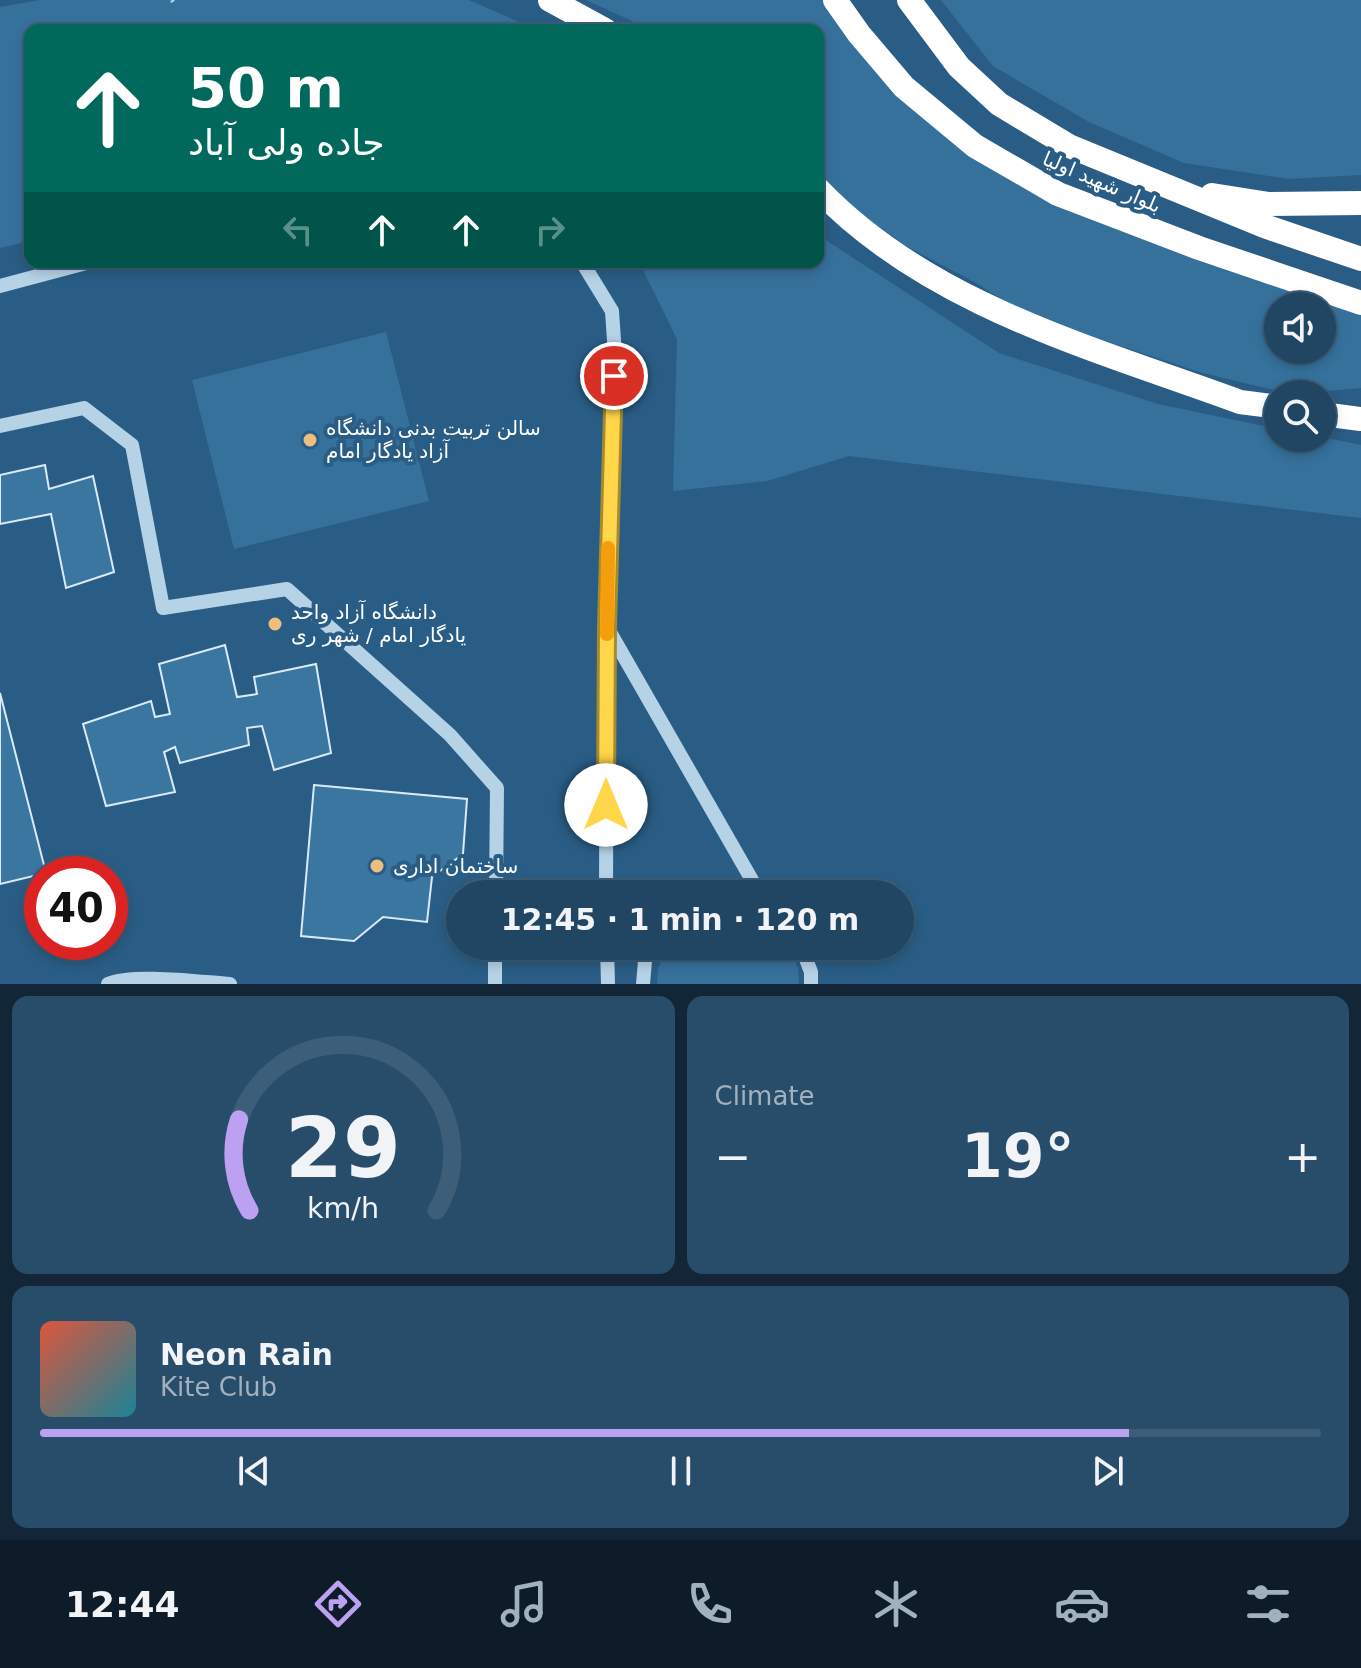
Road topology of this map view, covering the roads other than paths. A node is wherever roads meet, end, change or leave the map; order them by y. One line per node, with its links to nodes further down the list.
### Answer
1 (550, 0): 4 (highway)
2 (835, 0): 12 (highway, بلوار شهید اوليا)
3 (909, 0): 5 (highway, بلوار شهید اوليا)
4 (594, 24)
5 (1172, 189): 7 (highway); 8 (highway, بلوار شهید اوليا)
6 (824, 195): 13 (highway)
7 (1361, 203)
8 (1361, 259)
9 (68, 268): 11 (street)
10 (586, 268): 17 (street)
11 (0, 286)
12 (1361, 303)
13 (1264, 405)
14 (1336, 416): 15 (highway)
15 (1361, 419)
16 (0, 426): 18 (street)
17 (607, 626): 19 (street); 20 (street)
18 (496, 880)
19 (606, 880)
20 (752, 880)
21 (495, 960): 27 (street)
22 (607, 960): 28 (street)
23 (645, 960): 29 (street)
24 (806, 960): 30 (street)
25 (108, 984): 26 (street)
26 (230, 984)
27 (495, 984)
28 (608, 984)
29 (643, 984)
30 (811, 984)

